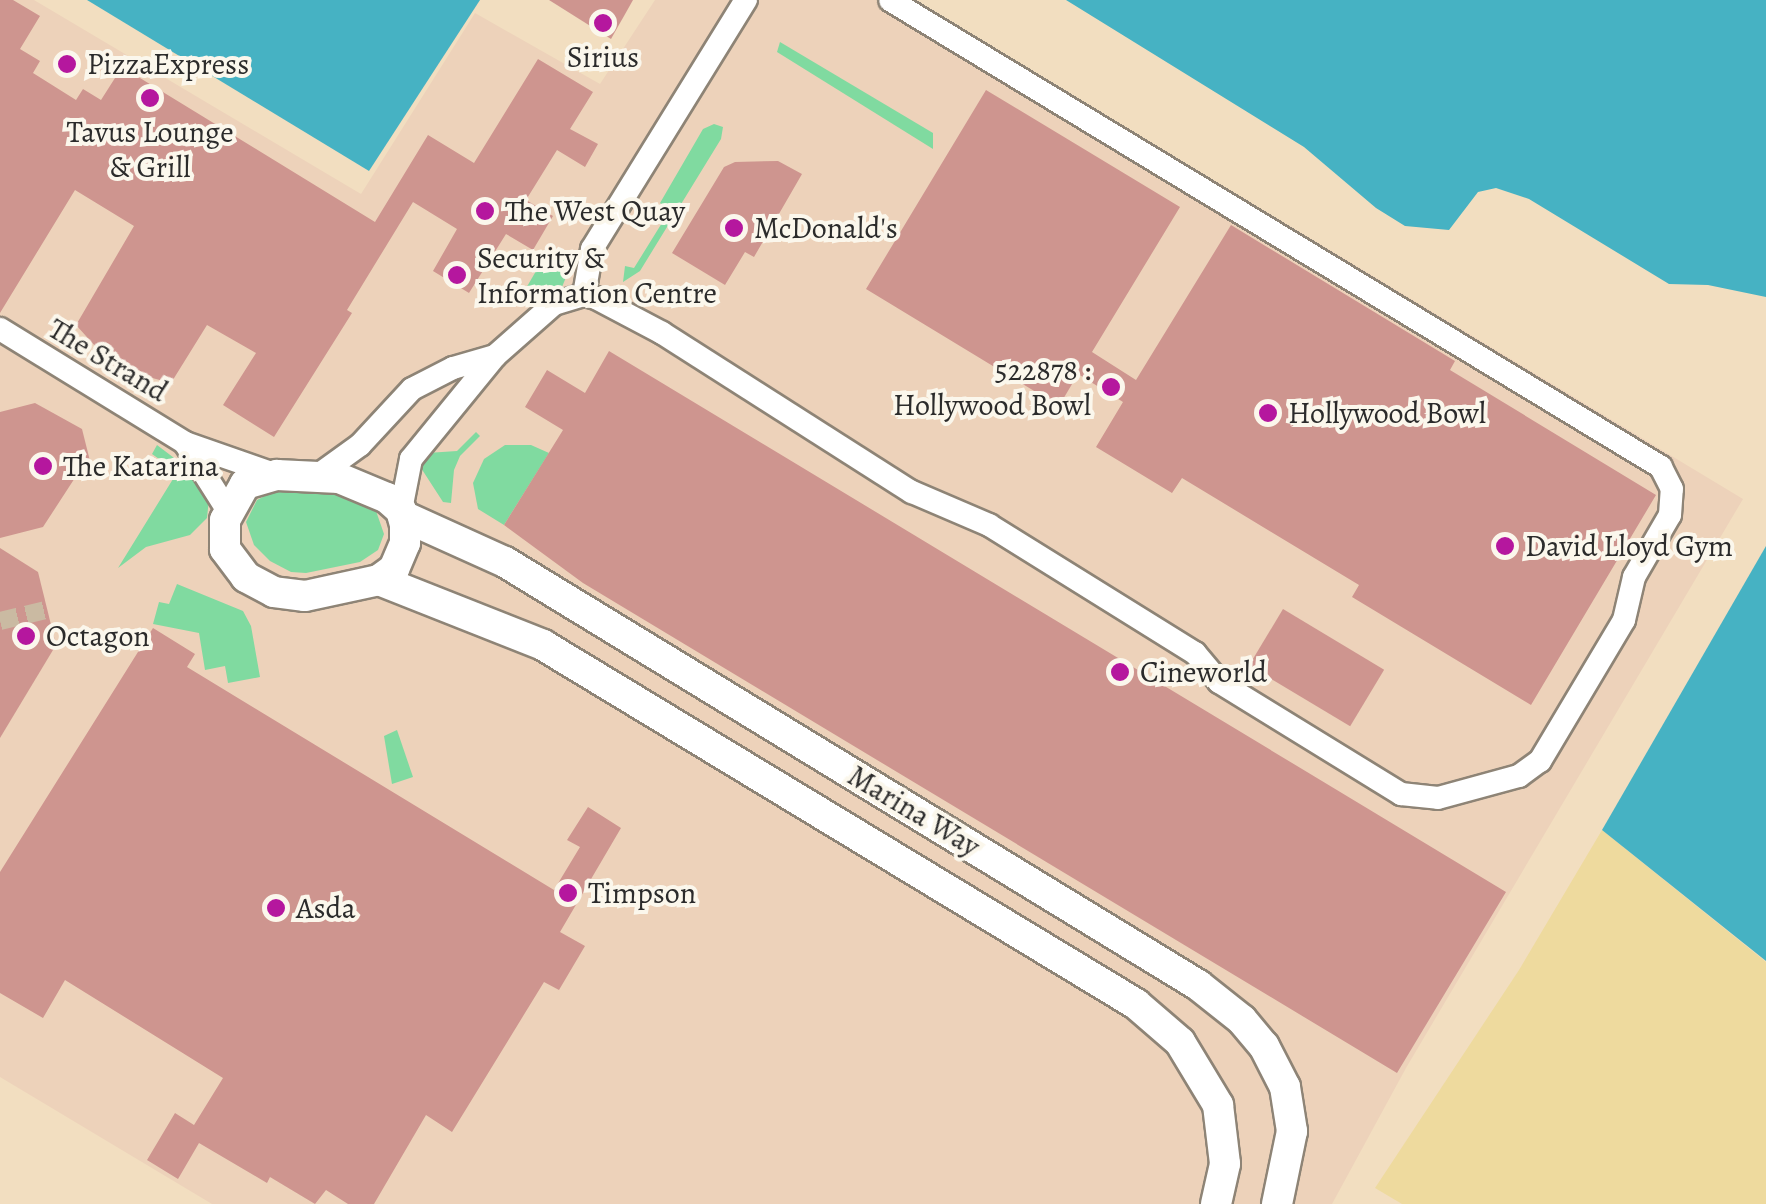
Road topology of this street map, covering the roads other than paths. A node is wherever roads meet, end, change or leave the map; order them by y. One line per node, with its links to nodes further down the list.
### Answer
1 (746, 0): 3 (street)
2 (890, 0): 3 (street)
3 (584, 295): 5 (street)
4 (0, 329): 6 (street, The Strand)
5 (495, 356): 8 (street); 10 (street)
6 (184, 443): 7 (street, The Strand); 9 (street, The Strand)
7 (277, 476): 8 (street); 9 (street)
8 (317, 476): 10 (street)
9 (228, 511): 11 (street)
10 (402, 513): 11 (street); 13 (street, Marina Way)
11 (379, 580): 12 (street, Marina Way)
12 (1216, 1204)
13 (1276, 1204)

